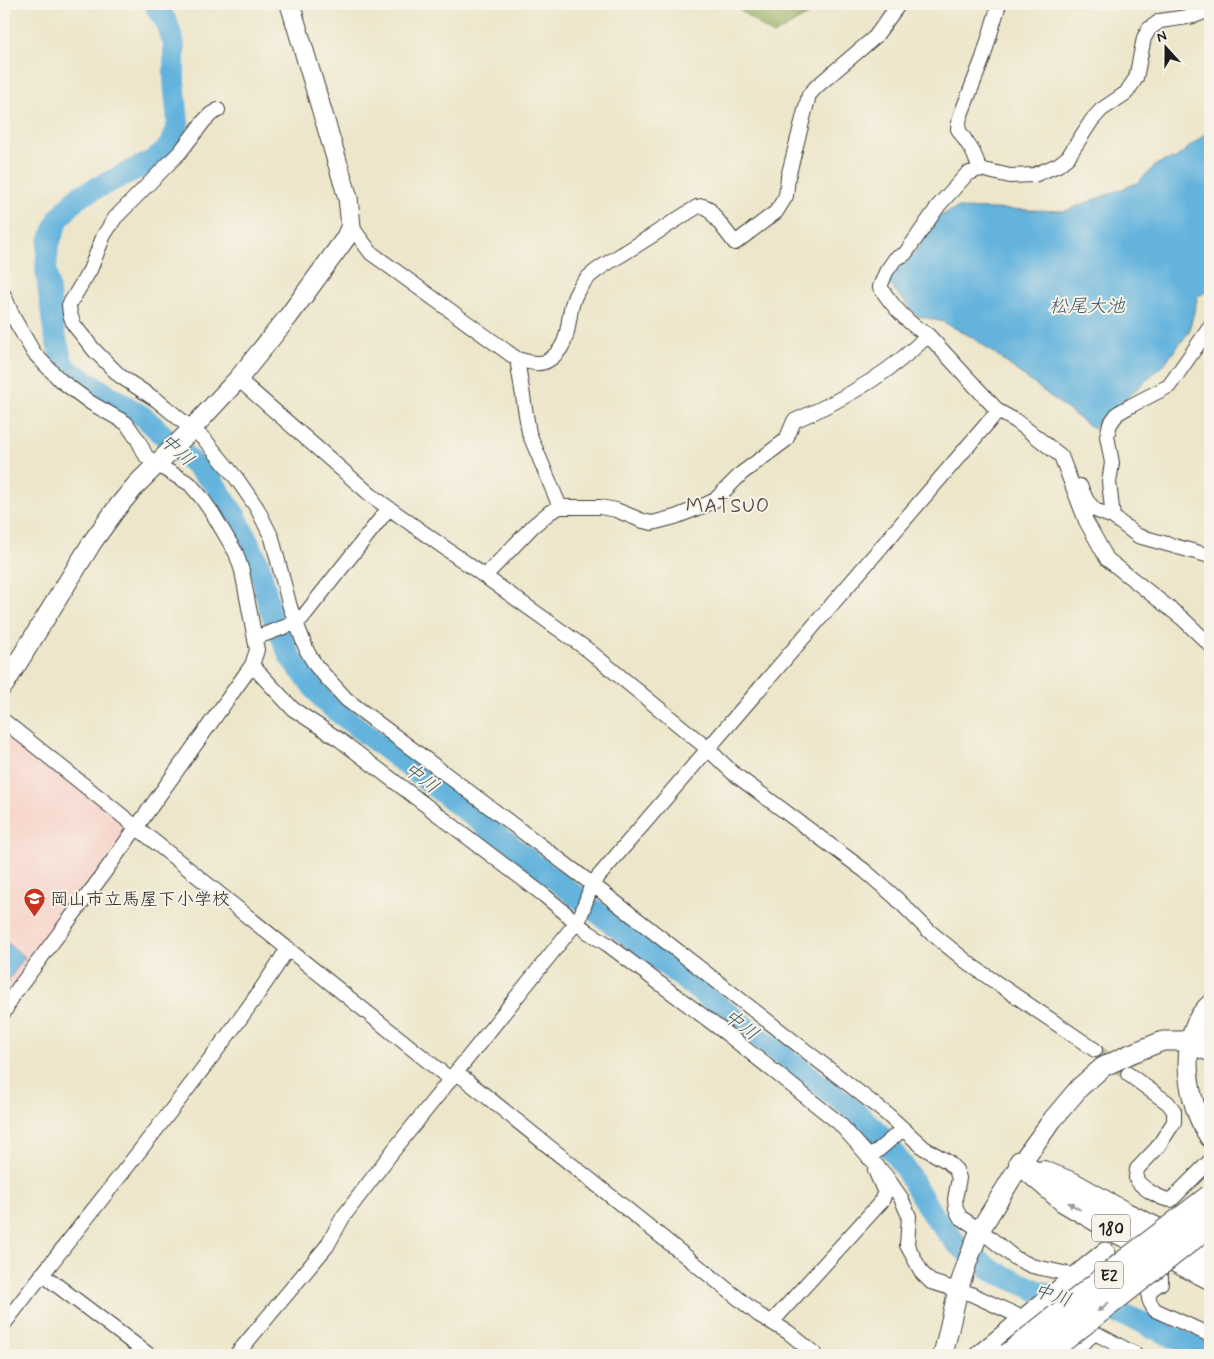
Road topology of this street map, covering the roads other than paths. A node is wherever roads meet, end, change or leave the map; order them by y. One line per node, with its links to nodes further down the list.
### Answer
1 (290, 4): 7 (main road)
2 (899, 4): 11 (street)
3 (999, 4): 6 (street)
4 (1210, 10): 6 (street)
5 (218, 110): 14 (street)
6 (980, 169): 10 (street)
7 (352, 226): 11 (street); 12 (main road)
8 (4, 295): 15 (street)
9 (1210, 327): 19 (street)
10 (928, 335): 13 (street); 17 (street)
11 (517, 359): 17 (street)
12 (238, 380): 14 (main road); 18 (street)
13 (998, 411): 16 (street); 28 (street)
14 (189, 432): 15 (main road); 22 (street)
15 (160, 460): 23 (street); 26 (main road)
16 (1067, 468): 19 (street); 24 (street)
17 (560, 507): 21 (street)
18 (389, 508): 21 (street); 22 (street)
19 (1113, 517): 20 (street)
20 (1210, 556)
21 (486, 575): 28 (street)
22 (292, 624): 23 (street); 30 (street)
23 (259, 636): 25 (street)
24 (1210, 644)
25 (252, 665): 29 (street); 31 (street)
26 (4, 686)
27 (4, 721): 29 (street)
28 (708, 750): 30 (street); 36 (street)
29 (137, 827): 32 (street); 34 (street)
30 (592, 884): 31 (street); 39 (street)
31 (578, 923): 38 (street); 41 (street)
32 (288, 948): 38 (street); 48 (street)
33 (1210, 1004): 35 (main road)
34 (4, 1012)
35 (1203, 1044): 40 (main road); 43 (main road)
36 (1095, 1050)
37 (1128, 1074): 42 (street)
38 (453, 1076): 53 (street); 58 (street)
39 (903, 1129): 41 (street); 45 (street)
40 (1210, 1138)
41 (869, 1158): 51 (street); 53 (street)
42 (1210, 1161)
43 (1021, 1163): 45 (main road); 47 (highway, 180); 49 (highway, 180, one-way to 43)
44 (1207, 1205): 62 (highway, E2, bridge); 63 (highway, E2, one-way to 63, bridge)
45 (978, 1235): 50 (street); 51 (main road)
46 (1106, 1252): 50 (main road); 56 (street)
47 (1210, 1256)
48 (42, 1274): 54 (street); 57 (street)
49 (1210, 1277)
50 (1075, 1278): 52 (main road)
51 (959, 1287): 52 (street); 60 (main road)
52 (1029, 1316): 55 (street); 61 (main road)
53 (772, 1322): 59 (street)
54 (4, 1324)
55 (1095, 1333): 64 (street); 65 (street)
56 (1210, 1335)
57 (149, 1355)
58 (236, 1355)
59 (816, 1355)
60 (943, 1355)
61 (979, 1355)
62 (1009, 1355)
63 (1042, 1355)
64 (1068, 1355)
65 (1138, 1355)

